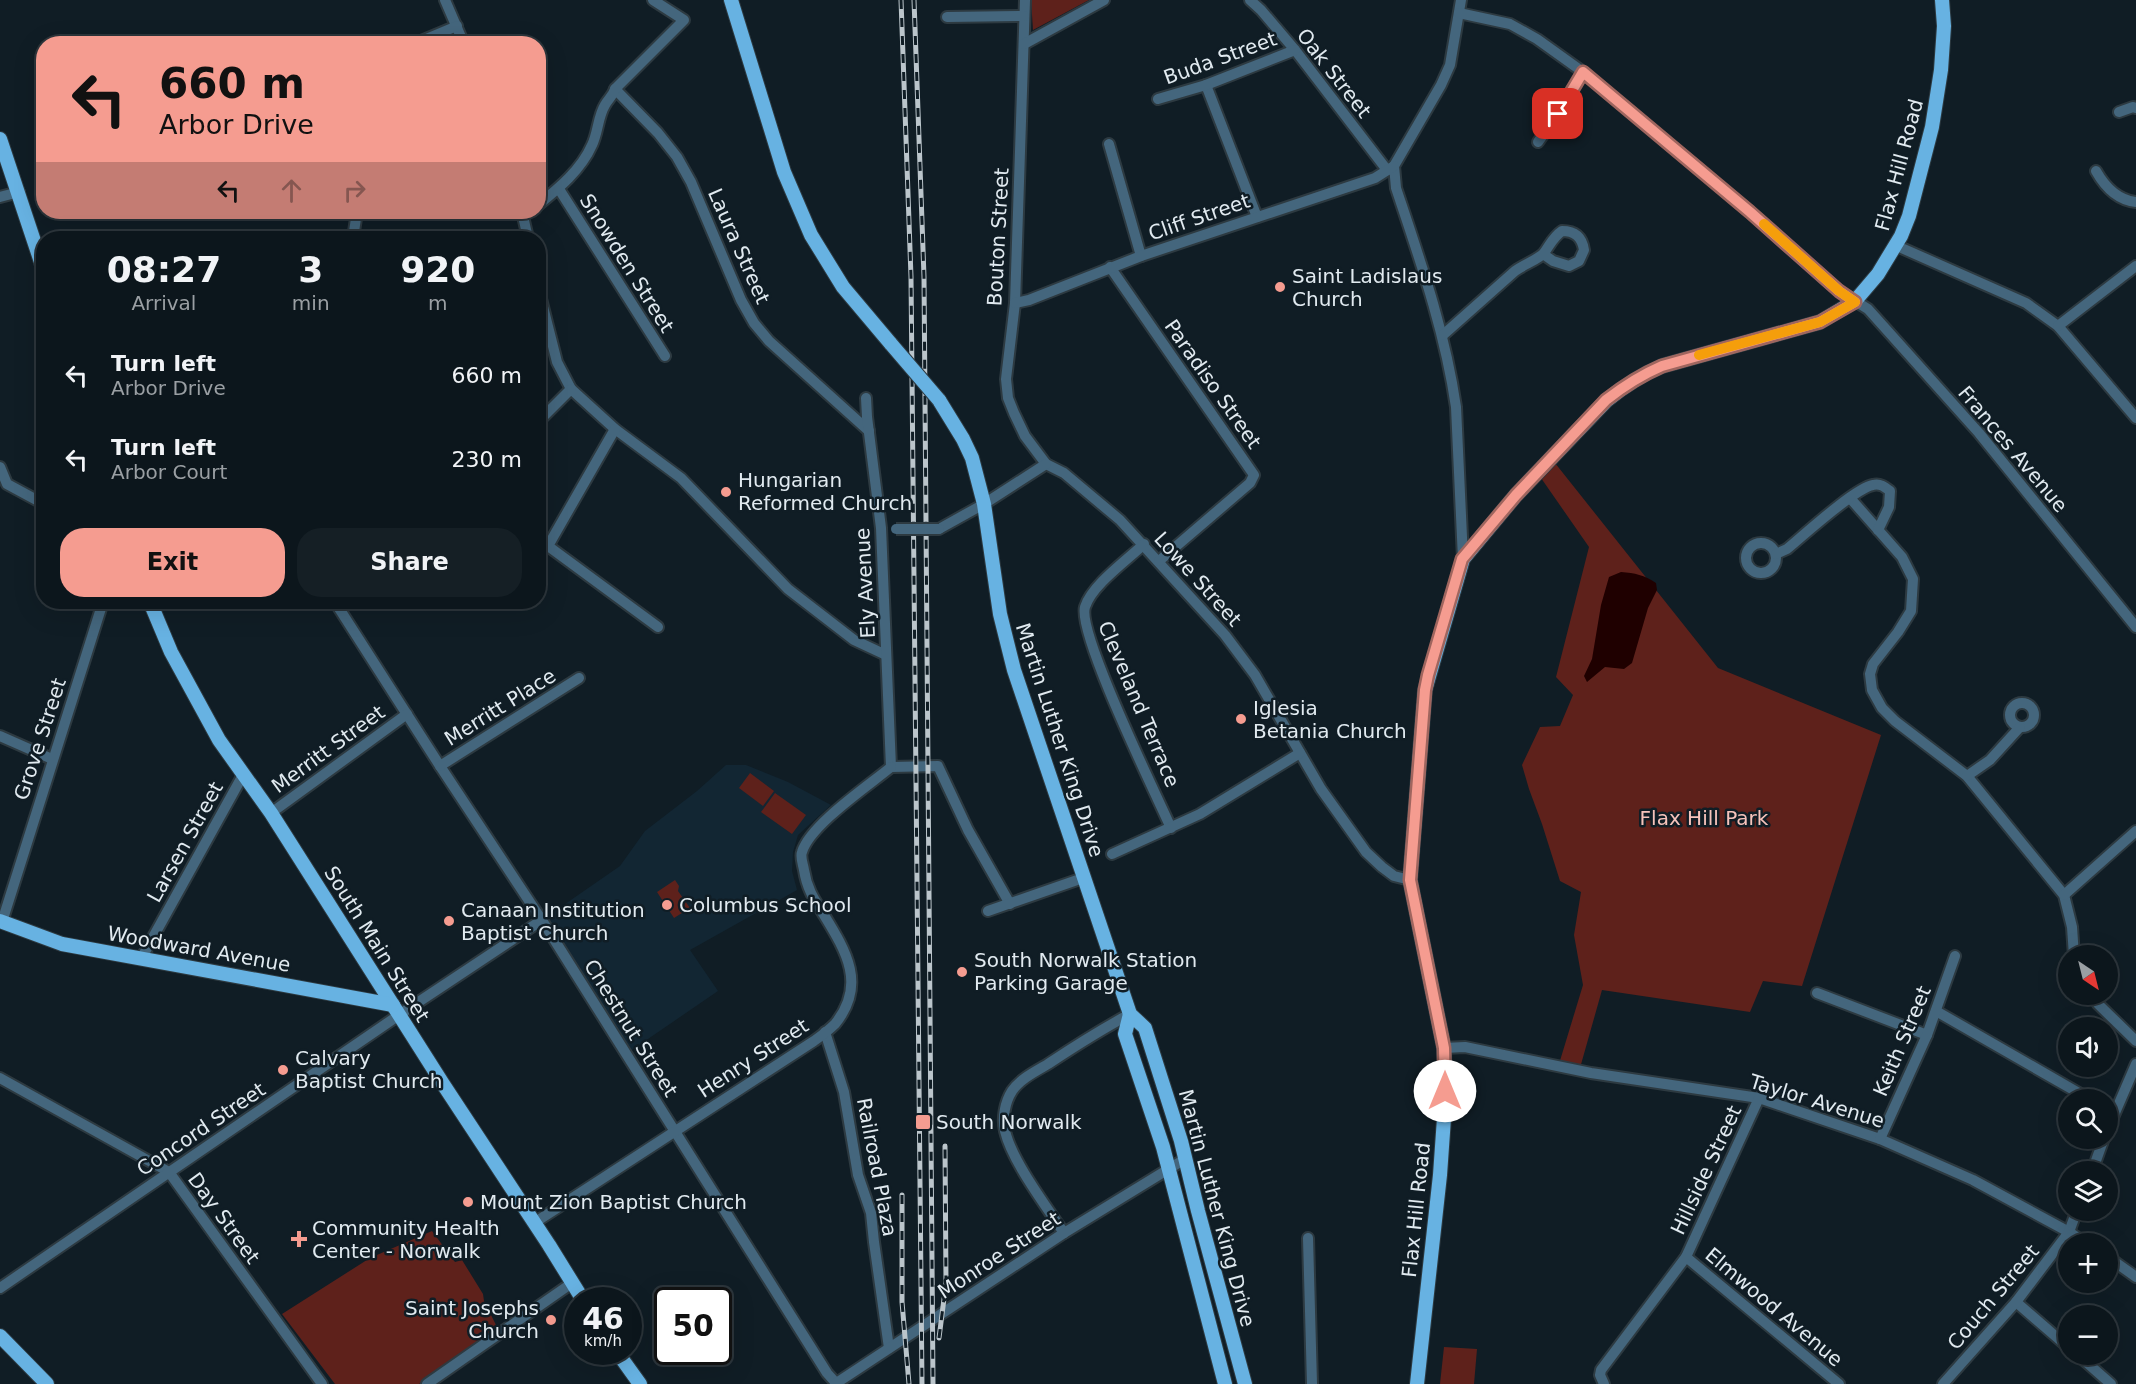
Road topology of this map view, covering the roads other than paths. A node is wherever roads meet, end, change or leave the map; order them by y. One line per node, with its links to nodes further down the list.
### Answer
1 (445, 0): 12 (street)
2 (653, 0): 19 (street)
3 (731, 0): 56 (main road, Martin Luther King Drive, bridge)
4 (1025, 0): 10 (street, Bouton Street)
5 (1104, 0): 15 (street)
6 (1250, 0): 16 (street, Oak Street)
7 (1461, 0): 9 (street)
8 (1942, 0): 35 (main road, Flax Hill Road)
9 (1459, 13): 17 (street, Frances Avenue); 26 (street)
10 (1024, 16): 11 (street); 15 (street, Bouton Street)
11 (947, 17)
12 (457, 26): 13 (street); 14 (street)
13 (433, 36)
14 (461, 36)
15 (1024, 44): 41 (street, Bouton Street)
16 (1295, 50): 18 (street, Buda Street); 26 (street, Oak Street)
17 (1583, 72): 24 (street); 40 (street, Frances Avenue)
18 (1206, 85): 20 (street, Buda Street); 33 (street)
19 (615, 89): 28 (street); 51 (street, Laura Street)
20 (1158, 99)
21 (2136, 108): 22 (street)
22 (2119, 112)
23 (0, 139): 29 (main road)
24 (1538, 142)
25 (1109, 144): 37 (street)
26 (1391, 168): 33 (street, Cliff Street); 44 (street)
27 (2096, 171): 32 (street)
28 (559, 189): 31 (street); 45 (street, Snowden Street)
29 (19, 192): 30 (street); 34 (main road)
30 (0, 198)
31 (546, 199)
32 (2136, 202)
33 (1257, 217): 37 (street, Cliff Street)
34 (36, 246)
35 (1897, 246): 40 (main road, Flax Hill Road); 43 (street)
36 (1543, 254): 44 (street)
37 (1141, 256): 39 (street, Cliff Street)
38 (2136, 266): 43 (street)
39 (1110, 267): 41 (street, Cliff Street); 62 (street, Paradiso Street)
40 (1855, 302): 61 (main road, Flax Hill Road); 67 (street, Frances Avenue)
41 (1015, 303): 52 (street, Bouton Street)
42 (546, 319): 46 (street)
43 (2058, 326): 49 (street)
44 (1443, 335): 61 (street)
45 (665, 356)
46 (571, 389): 48 (street); 50 (street)
47 (866, 398): 51 (street, Ely Avenue)
48 (546, 414)
49 (2136, 418)
50 (615, 429): 66 (street); 68 (street)
51 (869, 431): 57 (street, Ely Avenue)
52 (1046, 464): 56 (street); 59 (street, Lowe Street)
53 (0, 467): 55 (street)
54 (1850, 498): 58 (street); 58 (street); 60 (street)
55 (36, 500)
56 (984, 504): 57 (street, bridge); 83 (main road, Martin Luther King Drive)
57 (882, 528): 68 (street, Ely Avenue)
58 (1878, 530): 78 (street)
59 (1144, 544): 62 (street, Lowe Street); 80 (street, Cleveland Terrace)
60 (1776, 554)
61 (1462, 559): 84 (main road, Flax Hill Road)
62 (1159, 561): 73 (street, Lowe Street)
63 (101, 609): 74 (street, Grove Street)
64 (153, 609): 77 (main road, South Main Street)
65 (340, 609): 70 (street, Chestnut Street)
66 (658, 627)
67 (2136, 627)
68 (886, 655): 76 (street, Ely Avenue)
69 (579, 678): 75 (street, Merritt Place)
70 (407, 714): 75 (street, Chestnut Street); 79 (street, Merritt Street)
71 (2020, 727): 78 (street)
72 (0, 736): 74 (street)
73 (1300, 753): 80 (street); 84 (street, Lowe Street)
74 (52, 759): 89 (street, Grove Street)
75 (440, 766): 88 (street, Chestnut Street)
76 (891, 767): 86 (street); 98 (street, Henry Street)
77 (243, 775): 79 (main road, South Main Street); 92 (street, Larsen Street)
78 (1967, 776): 85 (street)
79 (271, 813): 95 (main road, South Main Street)
80 (1171, 828): 82 (street)
81 (2136, 831): 85 (street)
82 (1112, 854)
83 (1083, 878): 86 (street); 97 (main road, Martin Luther King Drive)
84 (1410, 880): 101 (main road, Flax Hill Road)
85 (2064, 895): 90 (street)
86 (1010, 904): 87 (street)
87 (988, 911)
88 (542, 920): 95 (street, Concord Street); 107 (street, Chestnut Street)
89 (1, 922): 92 (main road, Woodward Avenue)
90 (2073, 945)
91 (1955, 956): 96 (street, Keith Street)
92 (141, 959): 95 (main road, Woodward Avenue)
93 (1816, 993): 99 (street)
94 (2099, 1005): 100 (street)
95 (396, 1010): 111 (street, Concord Street); 113 (main road, South Main Street)
96 (1936, 1011): 99 (street, Keith Street); 104 (street)
97 (1130, 1014): 109 (main road, Martin Luther King Drive); 110 (main road, Martin Luther King Drive); 115 (street)
98 (825, 1032): 107 (street, Henry Street); 126 (street, Railroad Plaza)
99 (1927, 1035): 108 (street, Keith Street)
100 (2136, 1041)
101 (1444, 1048): 105 (street, Taylor Avenue); 138 (main road, Flax Hill Road)
102 (2136, 1064): 106 (street)
103 (0, 1078): 111 (street, Day Street)
104 (2072, 1089)
105 (1759, 1098): 108 (street, Taylor Avenue); 117 (street, Hillside Street)
106 (2118, 1098)
107 (675, 1131): 113 (street, Henry Street); 134 (street, Chestnut Street)
108 (1880, 1139): 114 (street, Taylor Avenue)
109 (1185, 1159): 110 (street, Monroe Street); 136 (main road, Martin Luther King Drive)
110 (1169, 1168): 115 (street, Monroe Street); 135 (main road, Martin Luther King Drive)
111 (169, 1172): 122 (street, Concord Street); 131 (street, Day Street)
112 (2073, 1221): 114 (street, Couch Street)
113 (534, 1223): 120 (main road, South Main Street)
114 (2069, 1232): 123 (street, Couch Street)
115 (1064, 1233): 126 (street, Monroe Street)
116 (1308, 1238): 137 (street)
117 (1686, 1257): 129 (street, Hillside Street); 139 (street, Elmwood Avenue)
118 (2118, 1264): 119 (street)
119 (2136, 1277)
120 (572, 1283): 121 (main road, South Main Street); 132 (street)
121 (575, 1287)
122 (0, 1288)
123 (2016, 1302): 125 (street); 140 (street, Couch Street)
124 (0, 1336): 130 (main road)
125 (2058, 1338)
126 (889, 1348): 134 (street, Monroe Street)
127 (626, 1365): 133 (main road)
128 (2089, 1365): 141 (street)
129 (1602, 1381)
130 (47, 1384)
131 (322, 1384)
132 (427, 1384)
133 (640, 1384)
134 (835, 1384)
135 (1225, 1384)
136 (1245, 1384)
137 (1312, 1384)
138 (1416, 1384)
139 (1839, 1384)
140 (1943, 1384)
141 (2111, 1384)

